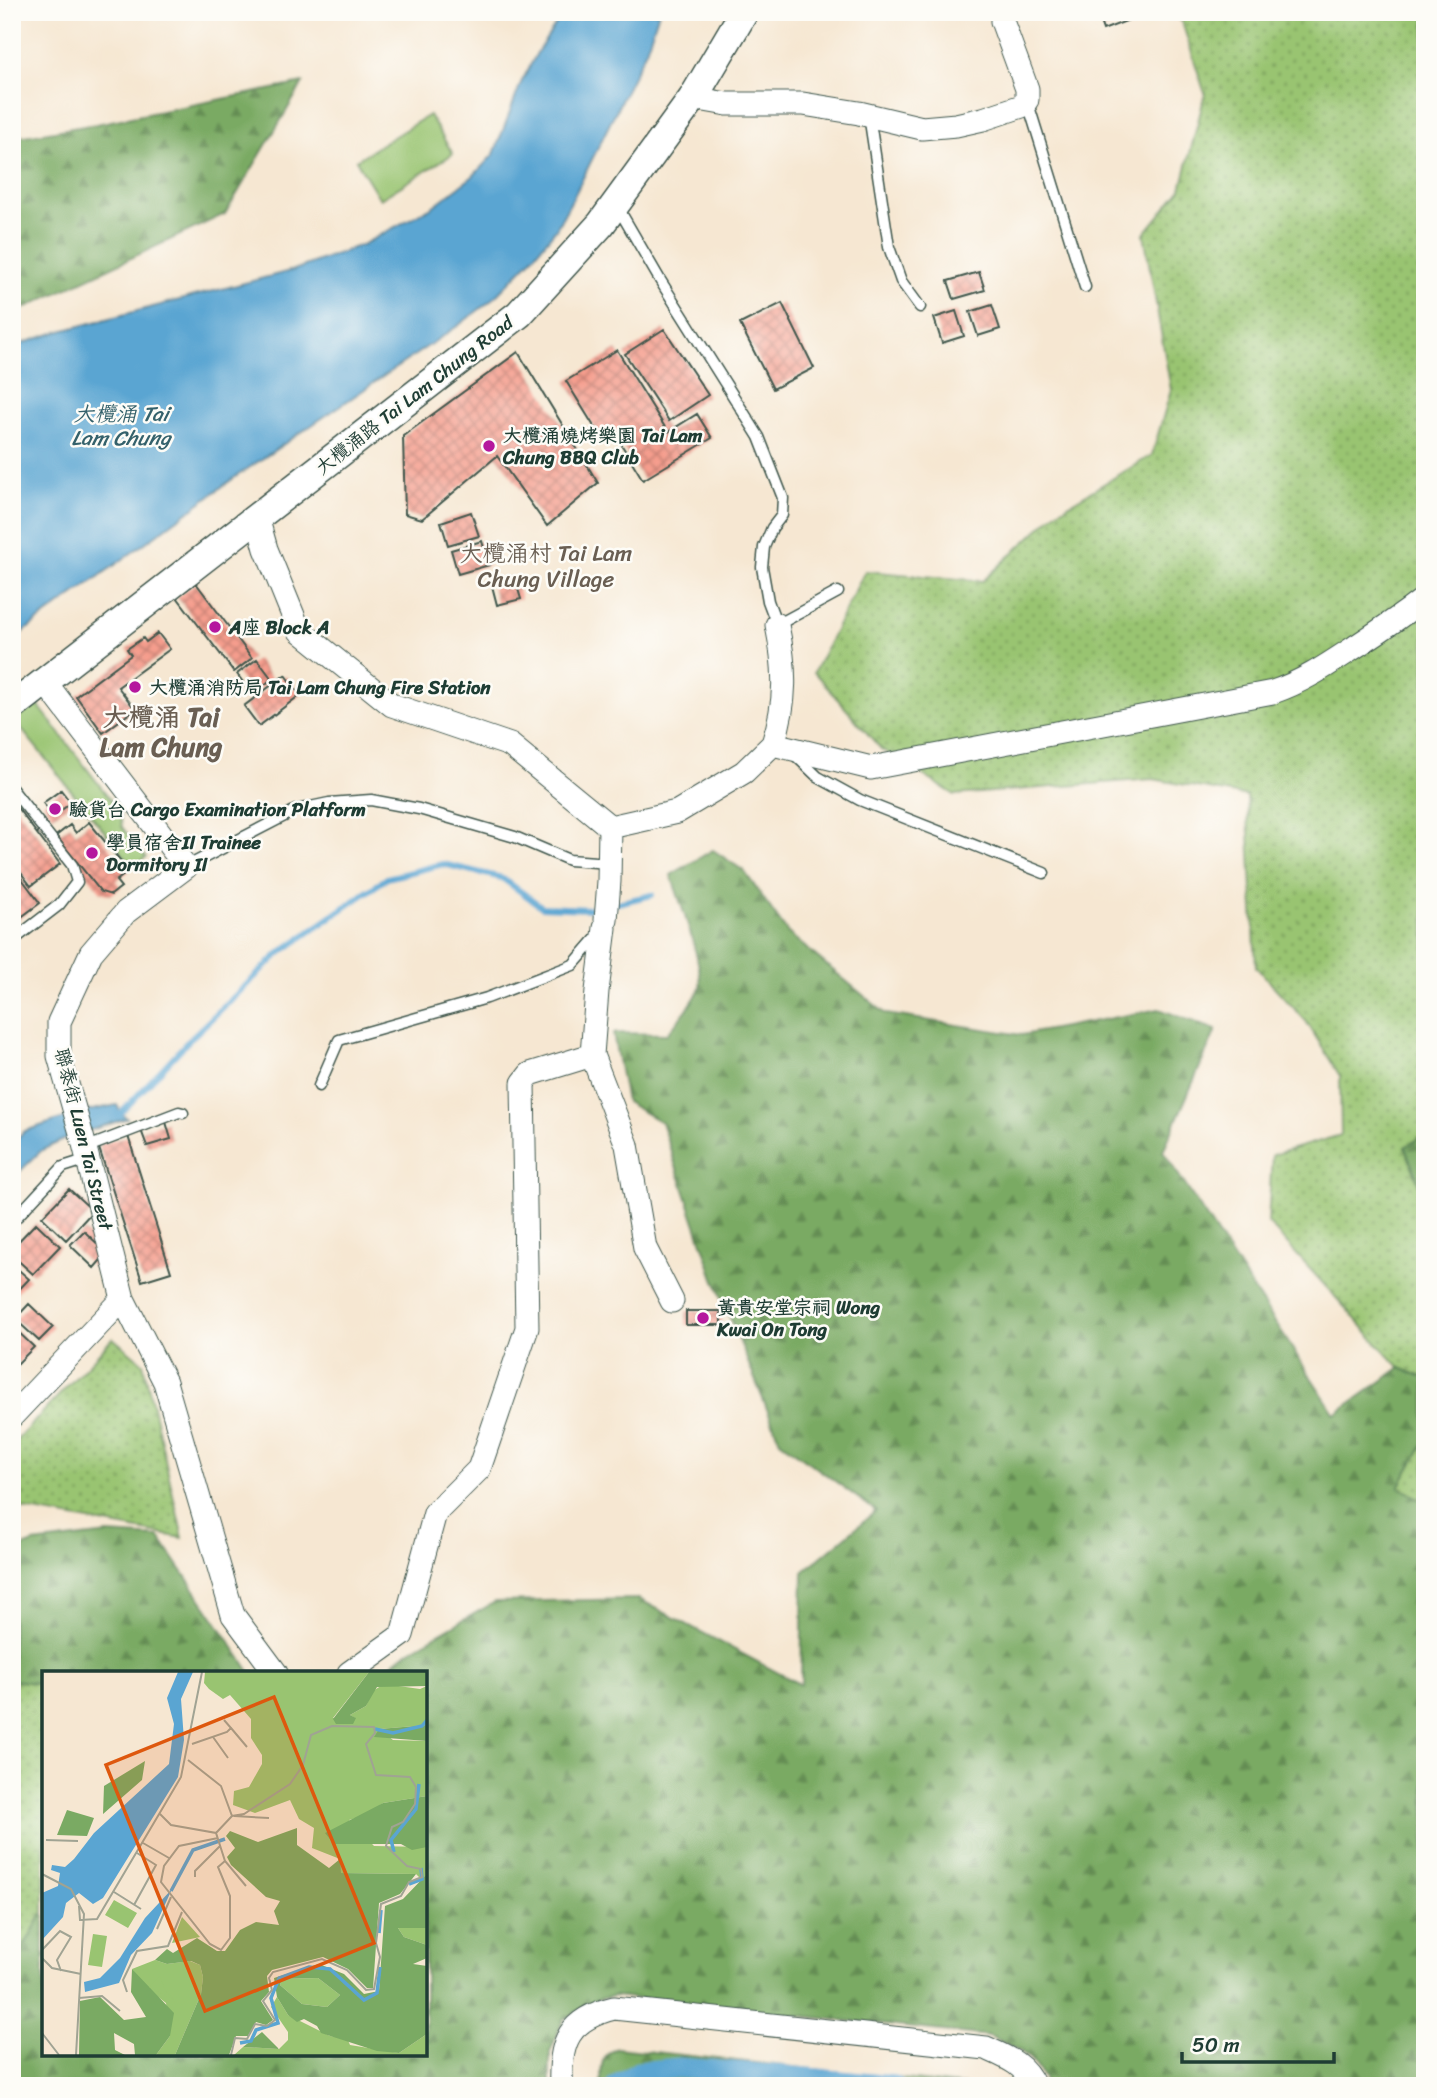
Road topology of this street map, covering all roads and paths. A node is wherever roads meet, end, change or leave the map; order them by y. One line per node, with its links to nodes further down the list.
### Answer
1 (744, 12): 3 (street, 大欖涌路 Tai Lam Chung Road)
2 (1002, 21): 4 (street)
3 (693, 98): 5 (street); 6 (street, 大欖涌路 Tai Lam Chung Road)
4 (1027, 100): 5 (street); 7 (lane)
5 (869, 115): 8 (lane)
6 (615, 204): 9 (street, 大欖涌路 Tai Lam Chung Road); 12 (lane)
7 (1085, 287)
8 (920, 307)
9 (257, 517): 13 (street, 大欖涌路 Tai Lam Chung Road); 17 (street)
10 (838, 592): 12 (lane)
11 (1425, 598): 15 (street)
12 (777, 625): 15 (street)
13 (45, 682): 14 (street, 大欖涌路 Tai Lam Chung Road); 18 (street)
14 (12, 708)
15 (780, 746): 17 (street); 20 (lane)
16 (12, 789): 22 (lane)
17 (610, 827): 19 (street)
18 (186, 867): 19 (lane); 26 (street, 聯泰街 Luen Tai Street)
19 (609, 872): 21 (street)
20 (1044, 873)
21 (605, 924): 23 (street); 24 (lane)
22 (12, 941)
23 (592, 1055): 29 (street); 32 (street)
24 (319, 1086)
25 (183, 1113): 26 (lane)
26 (85, 1149): 27 (lane); 28 (street, 聯泰街 Luen Tai Street)
27 (12, 1222)
28 (122, 1299): 30 (street); 31 (street, 聯泰街 Luen Tai Street)
29 (672, 1301)
30 (12, 1416)
31 (275, 1671)
32 (352, 1671)
33 (561, 2086): 34 (street)
34 (1034, 2086)

